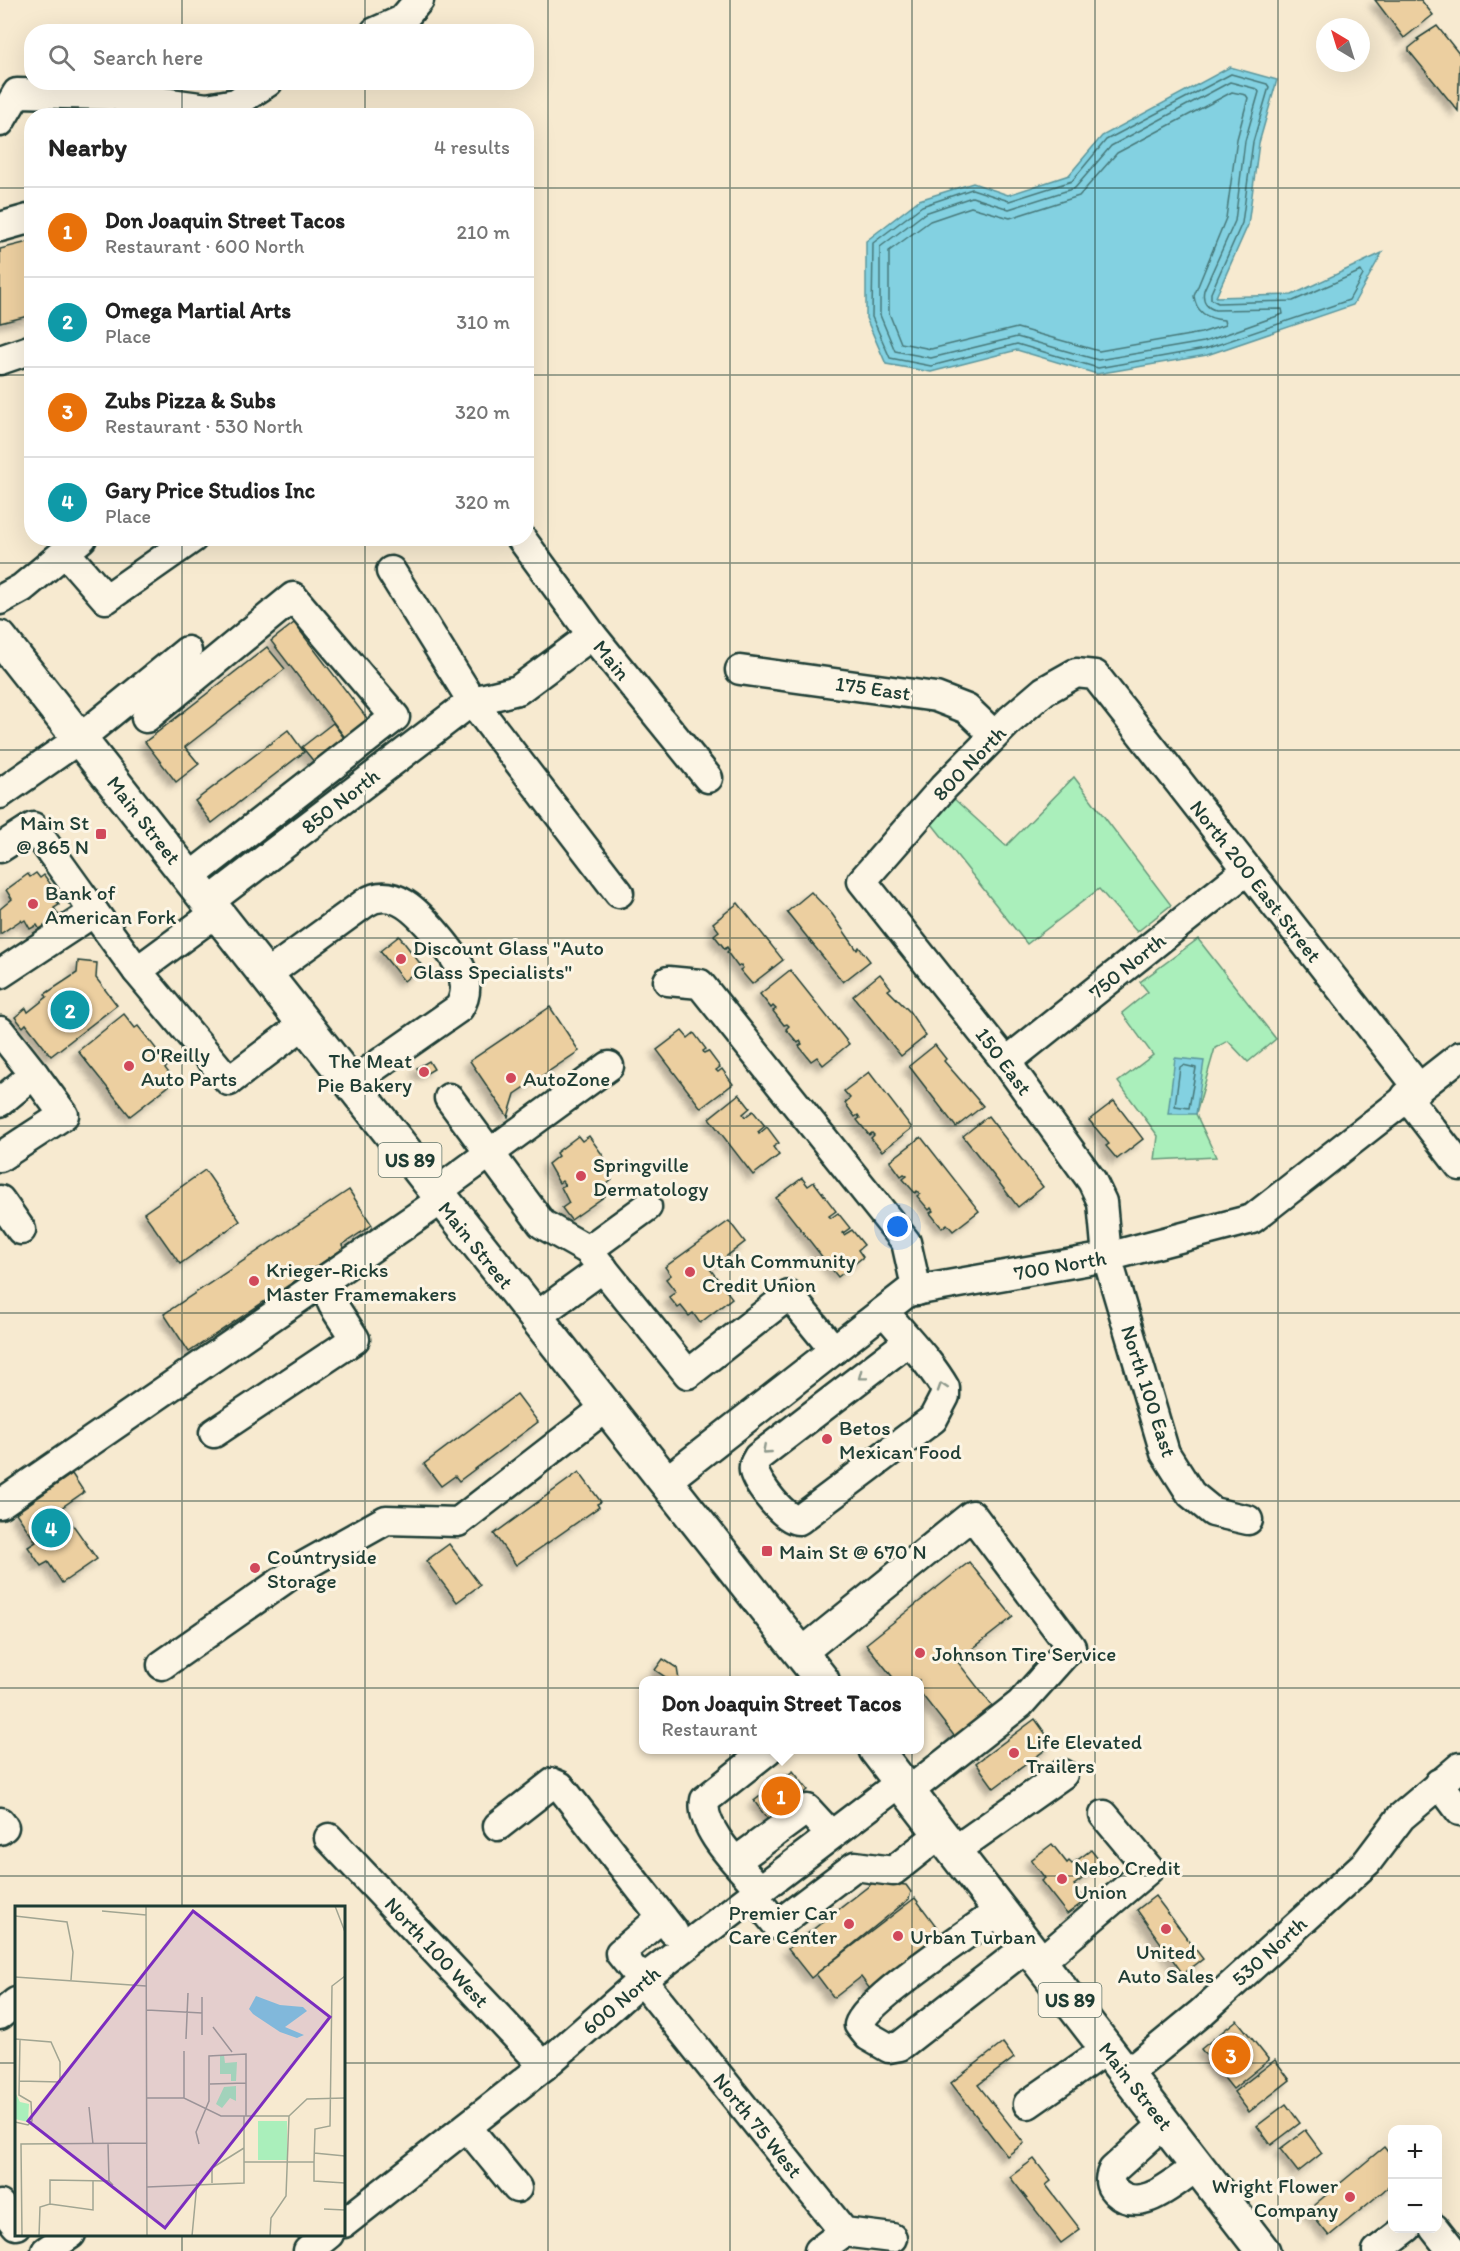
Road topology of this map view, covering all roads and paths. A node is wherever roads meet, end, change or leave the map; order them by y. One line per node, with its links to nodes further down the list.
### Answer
1 (419, 0): 2 (street)
2 (393, 24)
3 (256, 90): 5 (street)
4 (207, 108): 6 (street)
5 (207, 108)
6 (0, 122)
7 (24, 220): 8 (street)
8 (0, 227)
9 (24, 352): 10 (street)
10 (0, 360)
11 (73, 546): 16 (street)
12 (75, 546): 13 (street)
13 (182, 546)
14 (527, 546): 17 (street, Main)
15 (392, 571): 22 (street)
16 (0, 600)
17 (592, 635): 22 (street); 26 (street, Main)
18 (0, 638): 25 (main road, Main Street / US 89)
19 (181, 667): 23 (street); 25 (street); 32 (street)
20 (741, 670): 24 (street, 175 East)
21 (1095, 675): 24 (street, 800 North); 29 (street, North 200 East Street)
22 (472, 701): 31 (street); 32 (street, 850 North)
23 (146, 717)
24 (994, 735): 30 (street, 800 North)
25 (79, 739): 27 (street); 32 (main road, Main Street / US 89)
26 (708, 778)
27 (0, 794)
28 (0, 848): 33 (street)
29 (1247, 870): 41 (street, 750 North); 45 (street, North 200 East Street)
30 (862, 881): 41 (street, 150 East)
31 (619, 893)
32 (205, 897): 34 (street); 36 (main road, Main Street / US 89)
33 (94, 912): 34 (street); 35 (street)
34 (137, 971): 38 (street)
35 (0, 974)
36 (266, 975): 38 (main road, Main Street / US 89); 44 (street)
37 (668, 981): 58 (street)
38 (304, 1024): 44 (main road, Main Street / US 89)
39 (0, 1031): 43 (street)
40 (1460, 1056): 45 (street, 700 North)
41 (1006, 1062): 55 (street, 150 East)
42 (609, 1066): 48 (street)
43 (34, 1074): 47 (street); 49 (street)
44 (350, 1084): 51 (main road, Main Street / US 89)
45 (1412, 1091): 50 (street, North 200 East Street); 55 (street, 700 North)
46 (449, 1098): 48 (street)
47 (0, 1102)
48 (489, 1151): 51 (street); 56 (street)
49 (0, 1157)
50 (1460, 1166)
51 (438, 1197): 57 (street); 60 (main road, Main Street / US 89)
52 (0, 1200): 54 (street)
53 (646, 1207): 56 (street)
54 (21, 1230)
55 (1107, 1257): 58 (street, 700 North); 69 (street, North 100 East)
56 (595, 1259): 60 (street); 62 (street)
57 (323, 1282): 66 (street); 68 (street)
58 (917, 1291): 59 (street, 700 North)
59 (884, 1311): 61 (street); 62 (street, 700 North)
60 (534, 1318): 64 (main road, Main Street / US 89)
61 (909, 1341): 65 (street, one-way to 65); 65 (street, one-way to 61)
62 (834, 1350): 63 (street, 700 North)
63 (790, 1384): 65 (street); 67 (street, 700 North)
64 (606, 1407): 67 (main road, Main Street / US 89); 71 (street)
65 (812, 1413)
66 (214, 1433)
67 (665, 1482): 70 (main road, Main Street / US 89)
68 (0, 1504)
69 (1248, 1520)
70 (800, 1653): 72 (main road, Main Street / US 89); 77 (street, 600 North)
71 (162, 1665)
72 (819, 1676)
73 (762, 1754): 84 (street)
74 (880, 1754): 77 (main road, Main Street / US 89)
75 (1063, 1774): 83 (street)
76 (1449, 1775): 78 (street); 95 (street, 530 North)
77 (905, 1786): 81 (street, 600 North); 83 (main road, Main Street / US 89)
78 (1460, 1811)
79 (1104, 1815): 89 (street)
80 (498, 1826): 87 (street)
81 (831, 1835): 84 (street); 85 (street, 600 North)
82 (329, 1838): 94 (street, North 100 West)
83 (948, 1842): 85 (street); 86 (main road, Main Street / US 89)
84 (736, 1861): 85 (street)
85 (756, 1893): 88 (street, 600 North)
86 (1000, 1910): 89 (main road, Main Street / US 89); 89 (street)
87 (662, 1917): 88 (street); 90 (street, North 75 West)
88 (685, 1947): 90 (street, 600 North)
89 (1034, 1954): 93 (main road, Main Street / US 89)
90 (642, 1980): 94 (street, 600 North); 104 (street, North 75 West)
91 (15, 2003): 92 (street)
92 (0, 2015)
93 (1107, 2049): 95 (main road, Main Street / US 89); 96 (street)
94 (544, 2066): 98 (street, 600 North)
95 (1127, 2074): 97 (main road, Main Street / US 89)
96 (1028, 2104)
97 (1165, 2123): 99 (main road, Main Street / US 89); 99 (street)
98 (467, 2127): 100 (street); 102 (street, 600 North)
99 (1198, 2166): 115 (main road, Main Street / US 89)
100 (517, 2188)
101 (0, 2205): 103 (street)
102 (345, 2222)
103 (15, 2224)
104 (844, 2232): 110 (street); 114 (street)
105 (1402, 2233): 116 (street)
106 (1437, 2233): 117 (street)
107 (24, 2236): 111 (street)
108 (69, 2236): 112 (street)
109 (328, 2236): 113 (street)
110 (892, 2238)
111 (32, 2251)
112 (46, 2251)
113 (308, 2251)
114 (819, 2251)
115 (1263, 2251)
116 (1377, 2251)
117 (1452, 2251)

